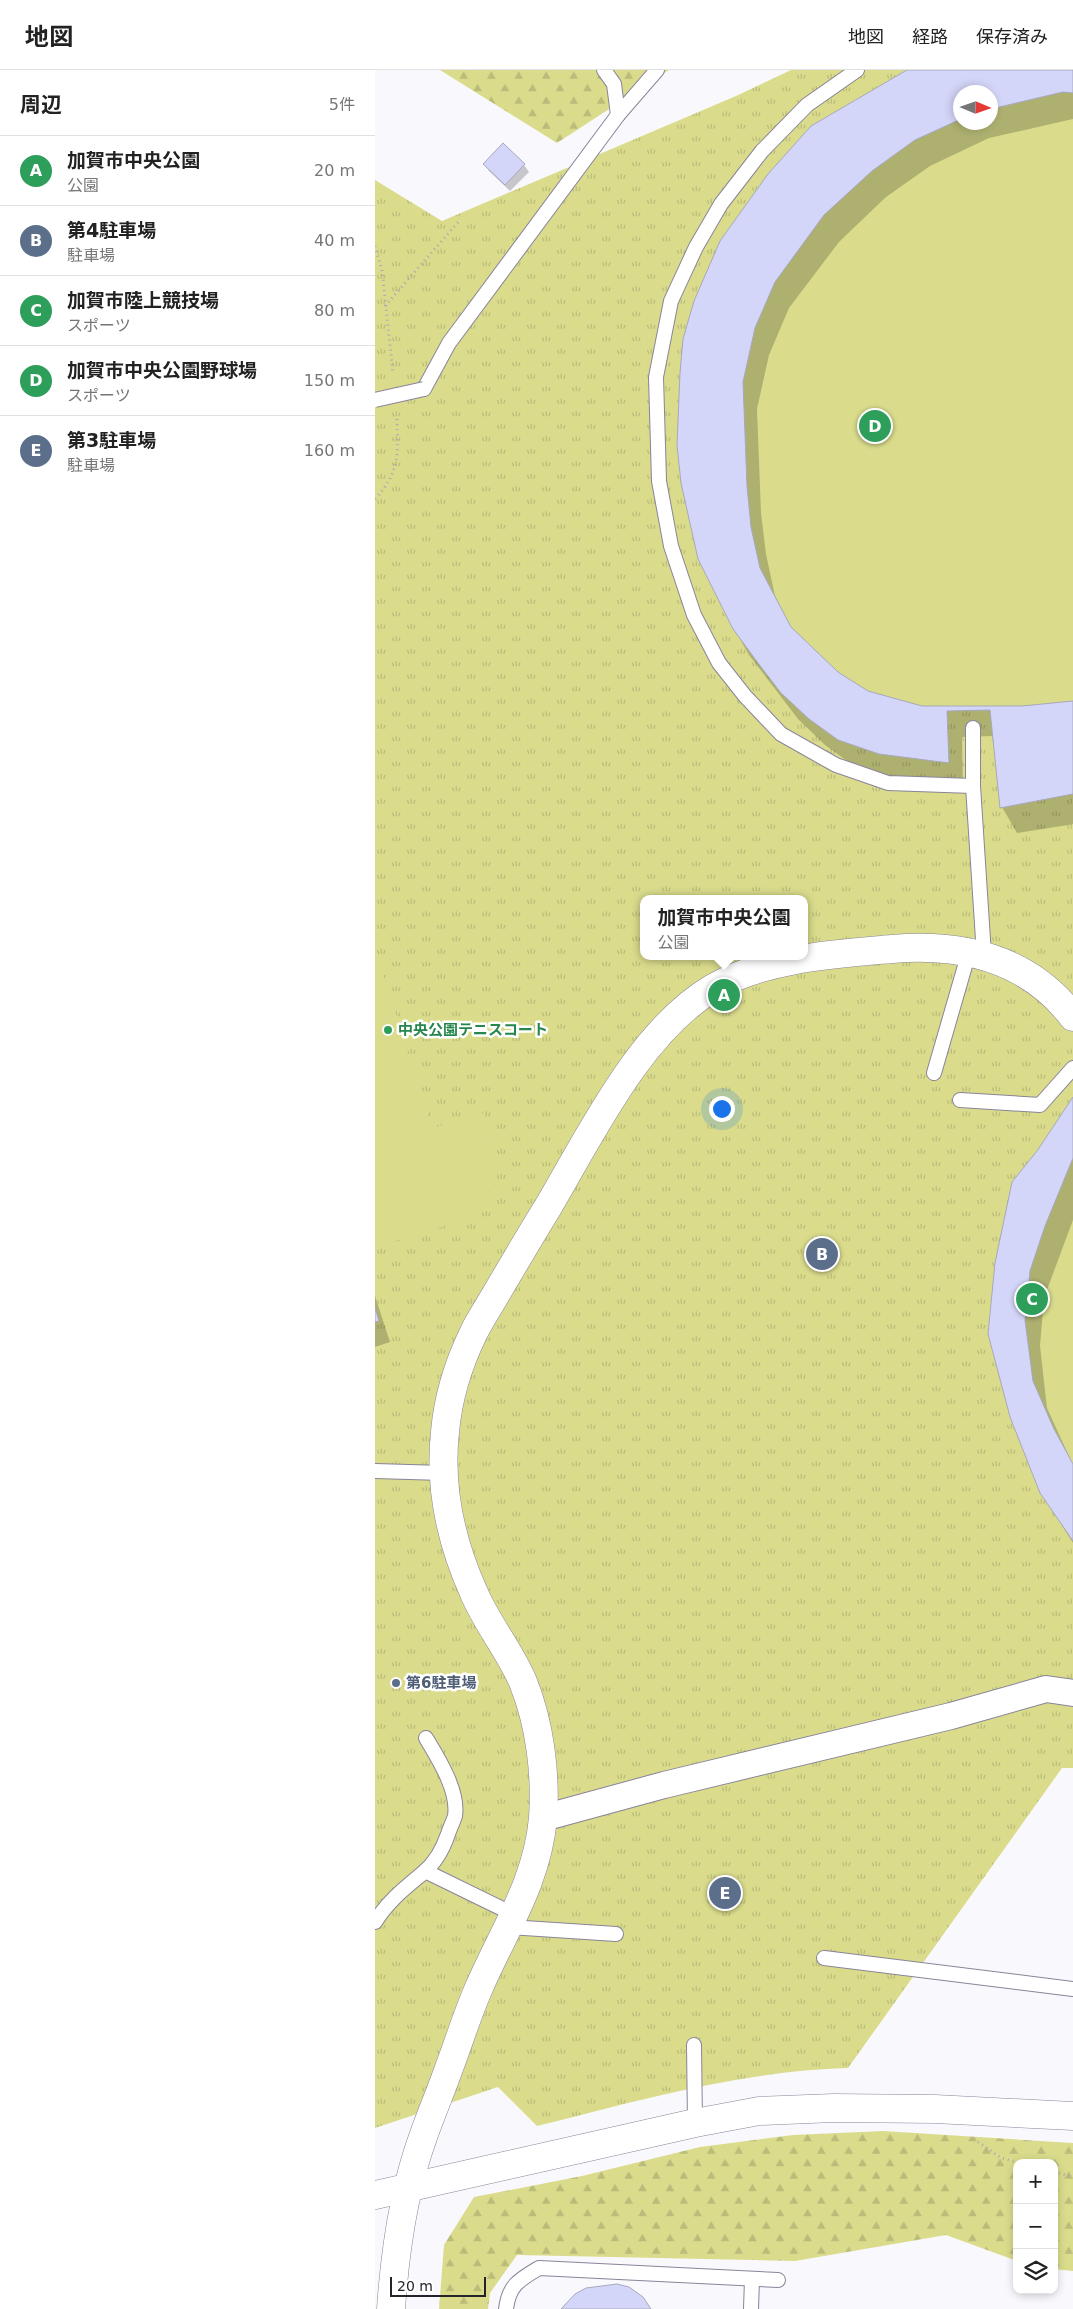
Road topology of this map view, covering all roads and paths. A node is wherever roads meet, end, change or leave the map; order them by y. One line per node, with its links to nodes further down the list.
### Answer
1 (604, 70): 4 (lane)
2 (657, 70): 4 (lane)
3 (857, 70): 9 (lane)
4 (618, 115): 7 (lane, bridge)
5 (460, 220): 6 (path)
6 (385, 306)
7 (375, 400)
8 (973, 728): 9 (lane)
9 (973, 786): 10 (lane)
10 (976, 953): 12 (street); 13 (street); 15 (lane)
11 (806, 960): 18 (street)
12 (808, 960)
13 (1073, 1017)
14 (1073, 1068): 16 (lane)
15 (934, 1073)
16 (960, 1100)
17 (375, 1471): 18 (lane)
18 (443, 1473): 21 (street)
19 (1073, 1693): 21 (street)
20 (426, 1738): 22 (lane)
21 (543, 1818): 23 (street)
22 (425, 1871): 23 (lane); 24 (lane)
23 (512, 1921): 25 (lane); 33 (street)
24 (375, 1922)
25 (615, 1934)
26 (824, 1958): 27 (lane)
27 (1073, 1989)
28 (694, 2045): 30 (lane)
29 (1073, 2116): 30 (street)
30 (695, 2123): 33 (street)
31 (1058, 2173): 32 (path)
32 (1073, 2177)
33 (408, 2189): 34 (street); 37 (street)
34 (375, 2195)
35 (752, 2279): 36 (lane); 38 (lane); 39 (lane)
36 (778, 2280)
37 (391, 2309)
38 (506, 2309)
39 (751, 2309)

